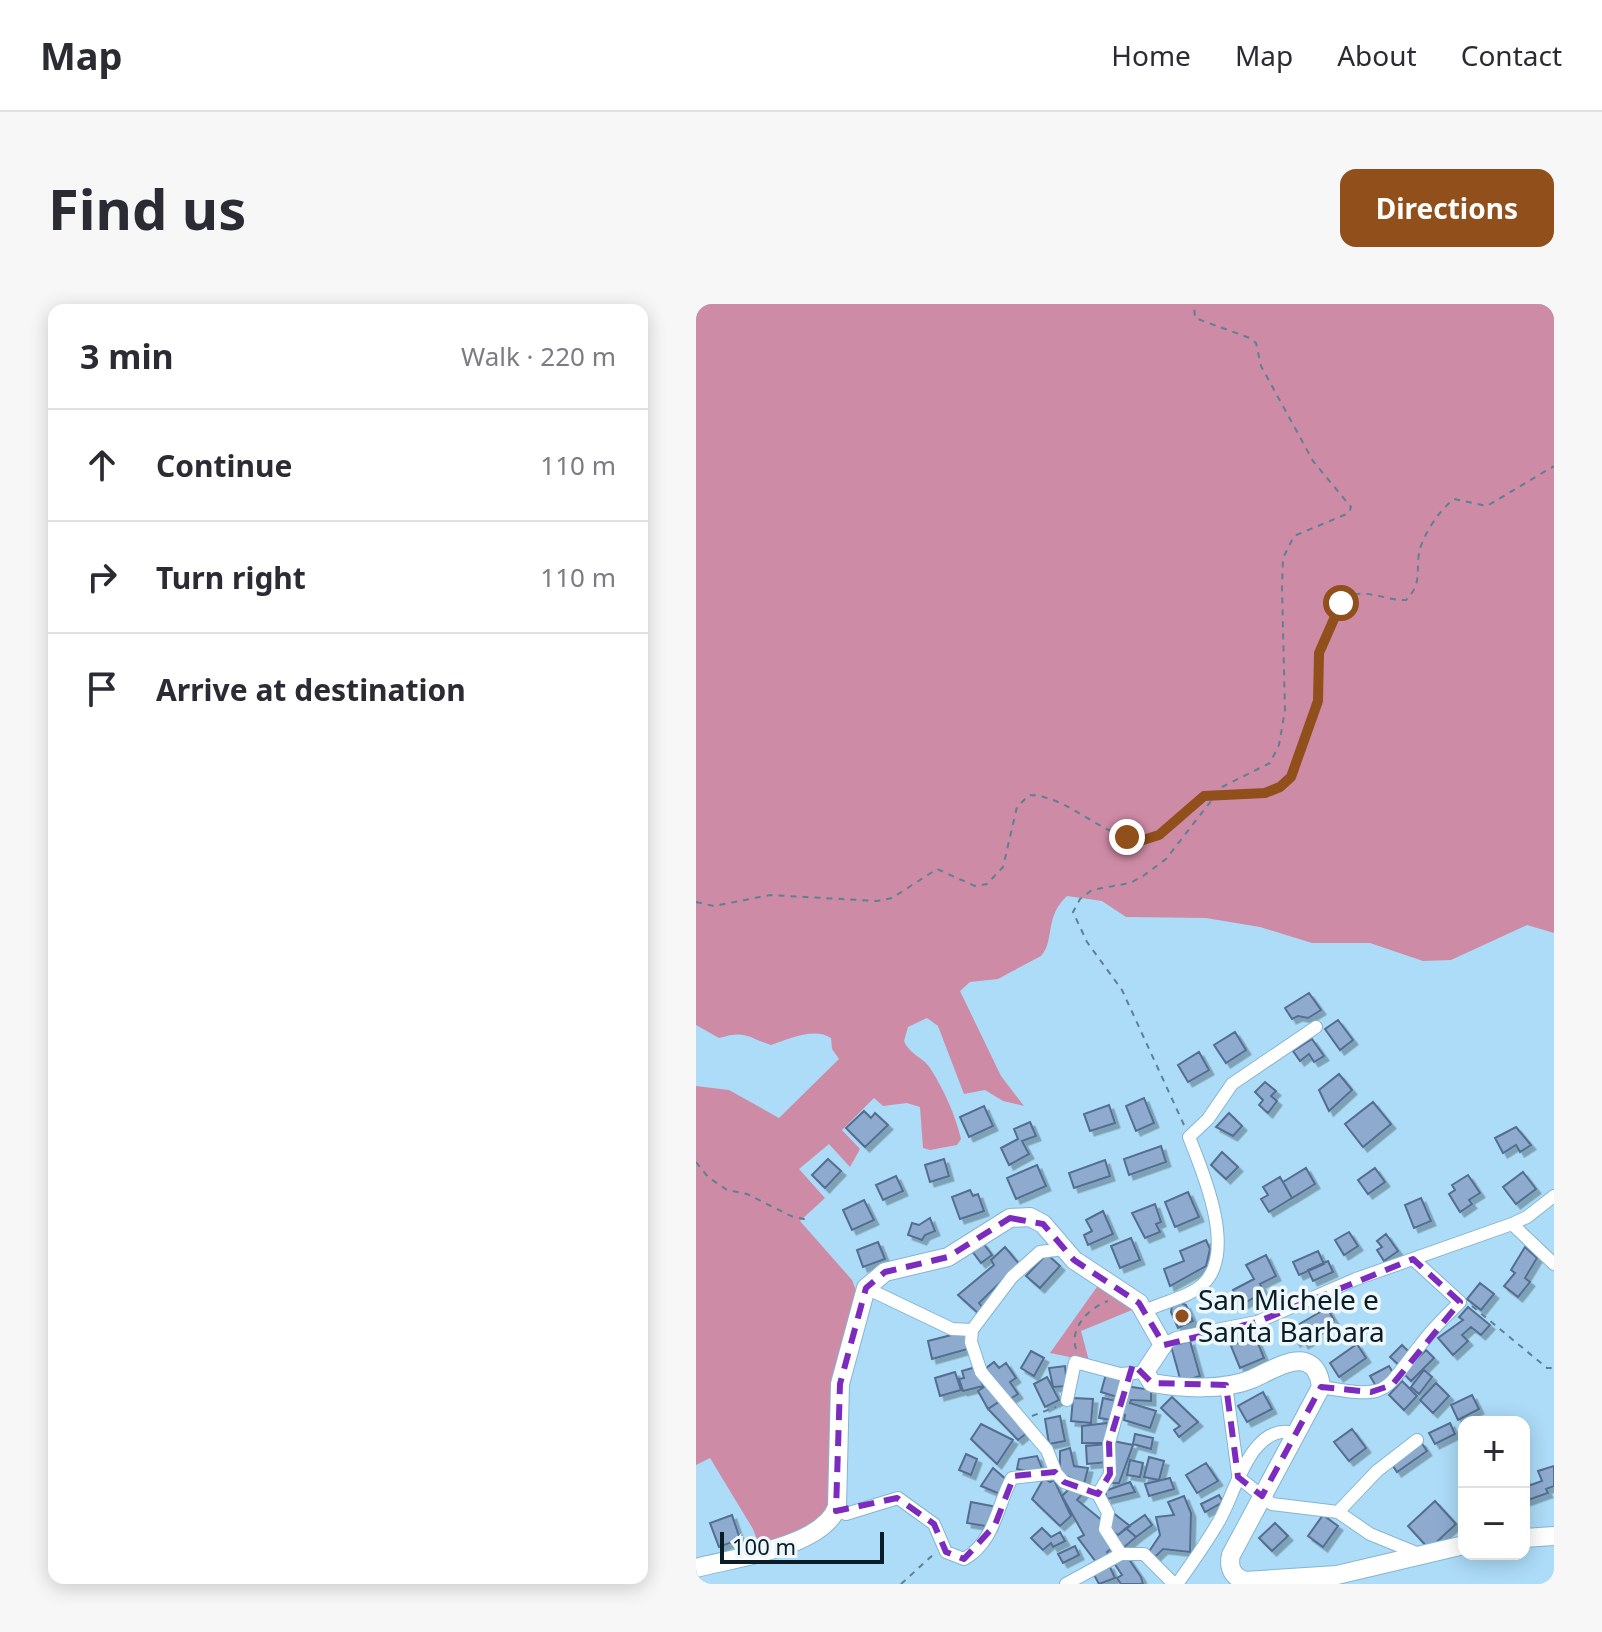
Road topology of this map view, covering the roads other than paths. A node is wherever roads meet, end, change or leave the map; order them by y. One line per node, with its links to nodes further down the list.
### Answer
1 (1316, 1027): 8 (street)
2 (1554, 1196): 3 (street)
3 (1512, 1224): 5 (street); 6 (street)
4 (1063, 1249): 7 (street); 8 (street); 9 (street)
5 (1413, 1259): 10 (street); 13 (street)
6 (1554, 1264)
7 (866, 1288): 9 (street); 21 (street)
8 (1139, 1304): 10 (street)
9 (972, 1330): 17 (street)
10 (1163, 1345): 11 (street)
11 (1137, 1373): 12 (street); 14 (street); 19 (street)
12 (1226, 1385): 13 (street); 18 (street)
13 (1321, 1387): 15 (street)
14 (1067, 1400)
15 (1295, 1433): 18 (street); 20 (street)
16 (1417, 1440): 22 (street)
17 (1056, 1473): 19 (street); 21 (street)
18 (1238, 1477): 20 (street); 30 (street)
19 (1098, 1494): 26 (street)
20 (1262, 1496): 22 (street); 27 (street)
21 (836, 1511): 28 (street)
22 (1338, 1512): 27 (street)
23 (1554, 1536): 24 (street)
24 (1530, 1538)
25 (1458, 1546): 27 (street)
26 (1121, 1554): 29 (street); 30 (street)
27 (1419, 1554)
28 (696, 1568)
29 (1066, 1584)
30 (1175, 1584)

